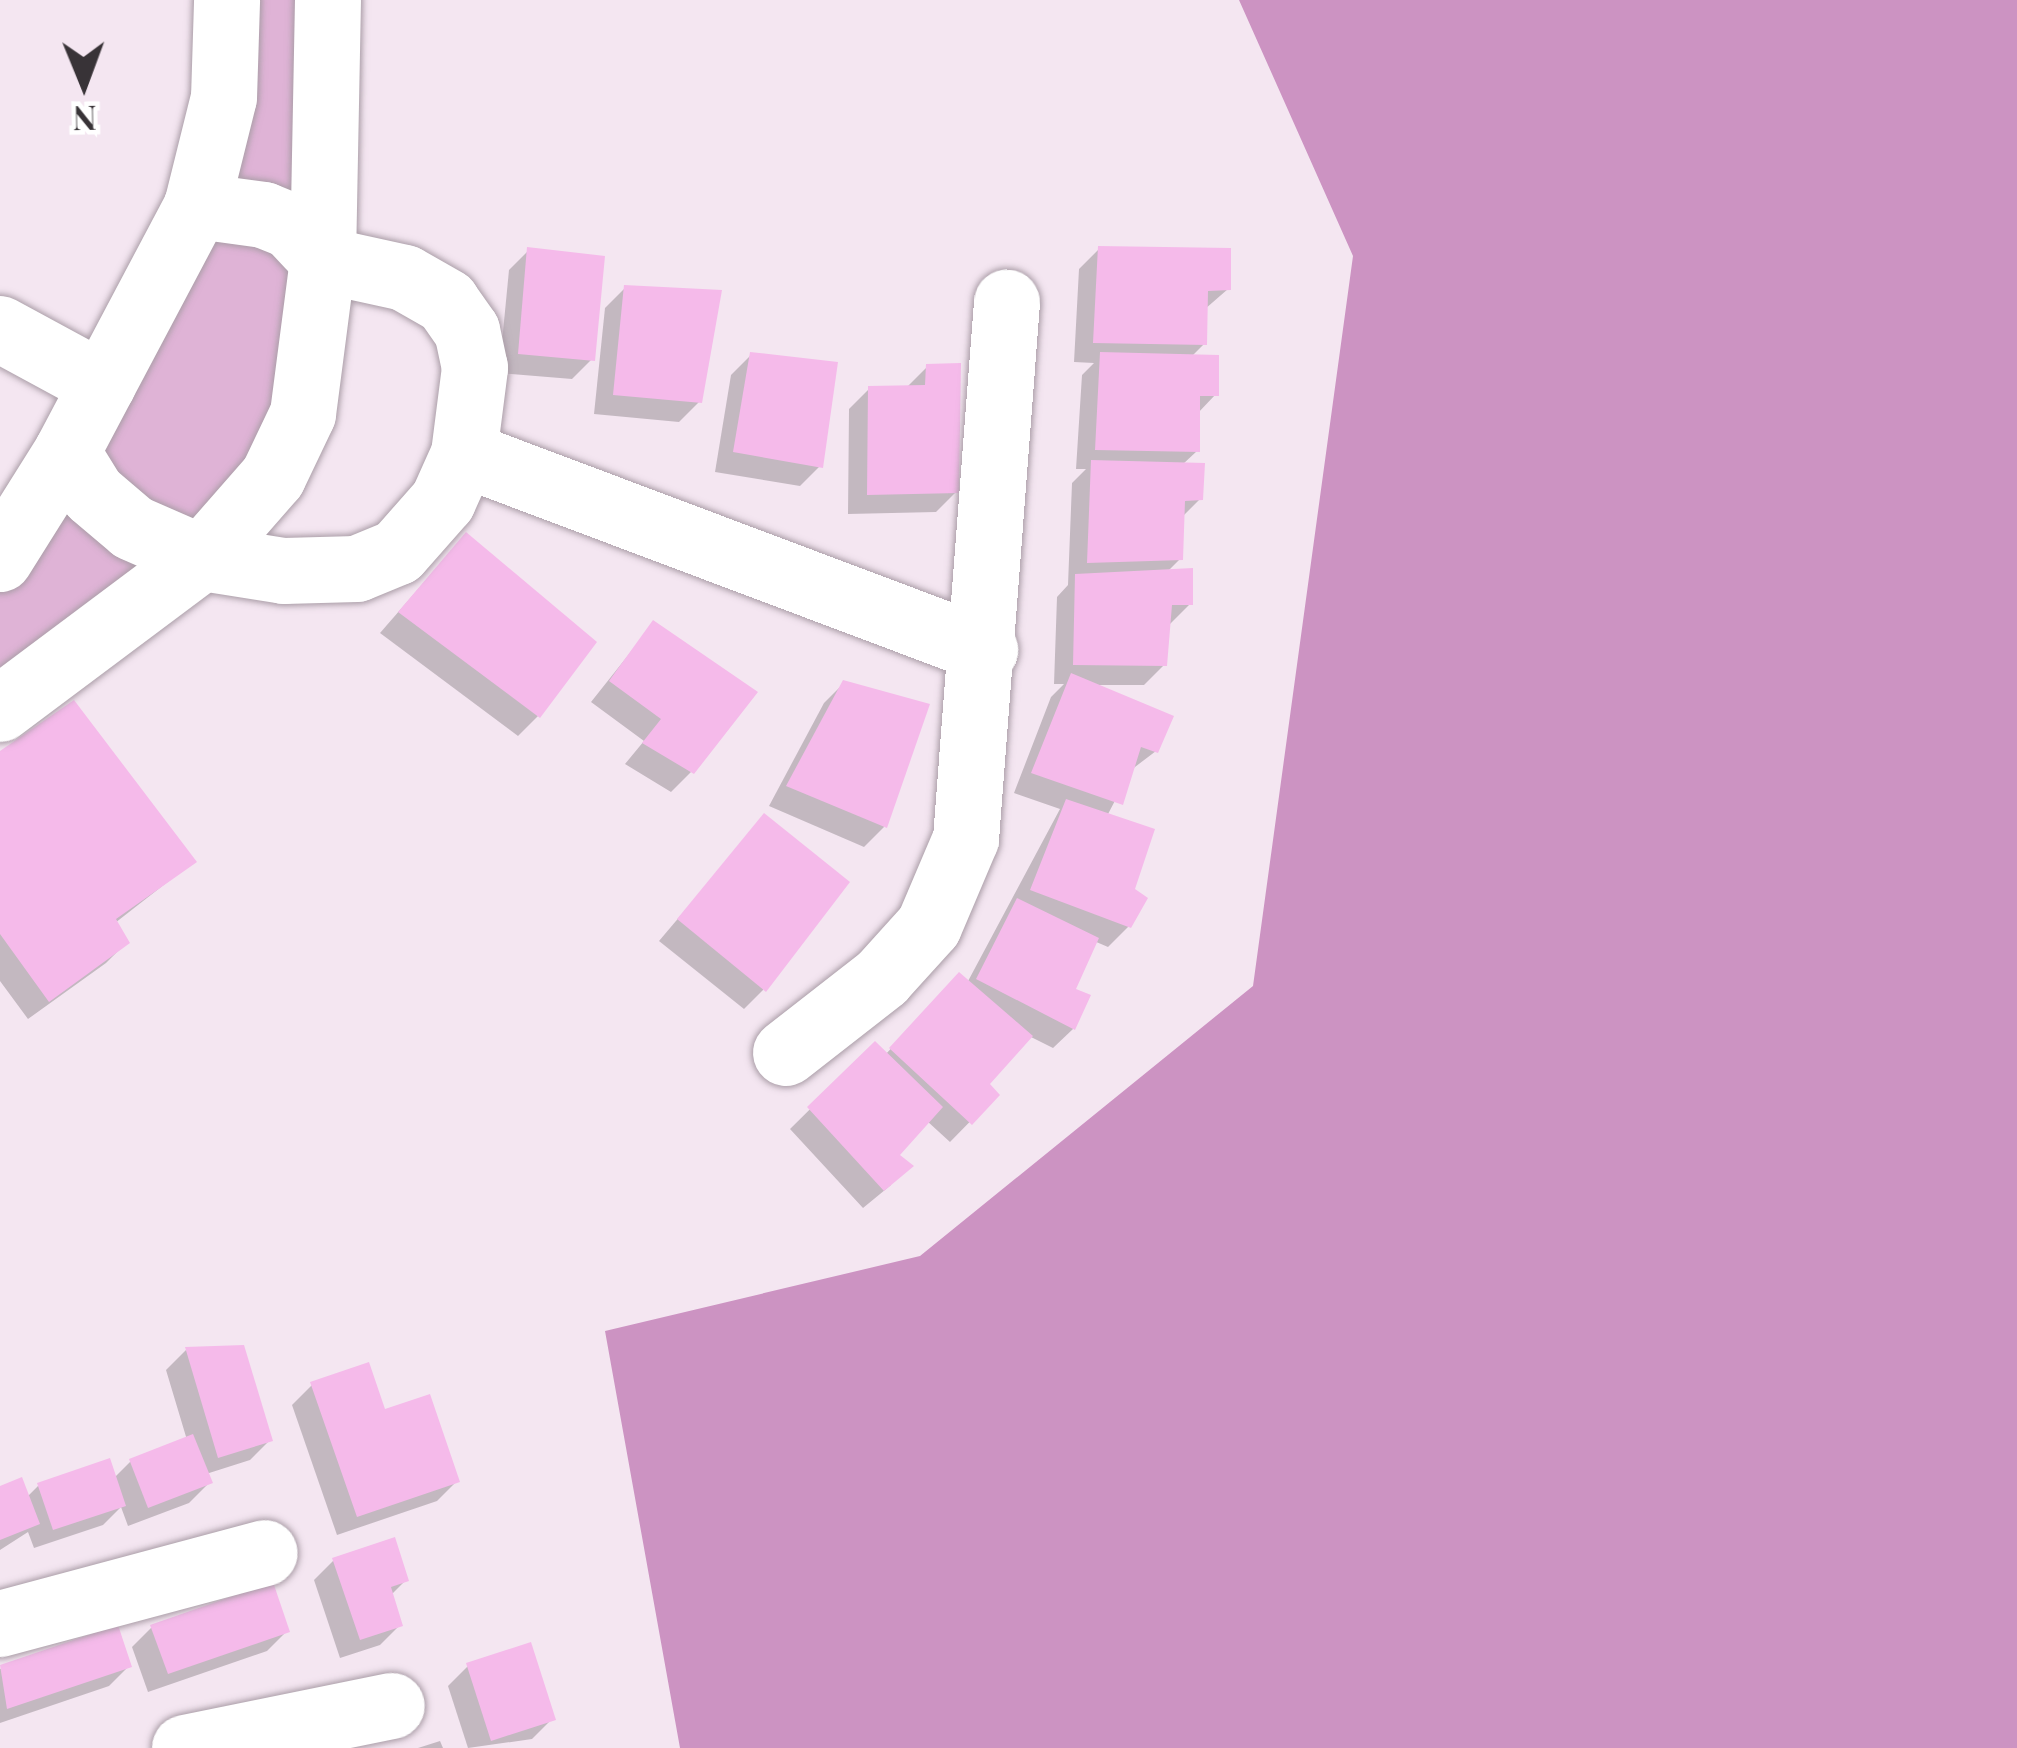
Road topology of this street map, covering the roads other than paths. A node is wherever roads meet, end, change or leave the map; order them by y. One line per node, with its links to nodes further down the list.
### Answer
1 (227, 0): 3 (street)
2 (328, 0): 4 (street)
3 (197, 206): 4 (street); 7 (street)
4 (323, 260): 9 (street); 10 (street)
5 (1007, 303): 12 (street)
6 (0, 328): 7 (street)
7 (104, 386): 8 (street)
8 (67, 452): 10 (street); 11 (street)
9 (464, 454): 10 (street); 12 (street)
10 (202, 558): 13 (street)
11 (0, 559)
12 (985, 650): 14 (street)
13 (0, 709)
14 (786, 1053)
15 (265, 1553): 16 (street)
16 (0, 1624)
17 (392, 1706): 18 (street)
18 (185, 1748)

